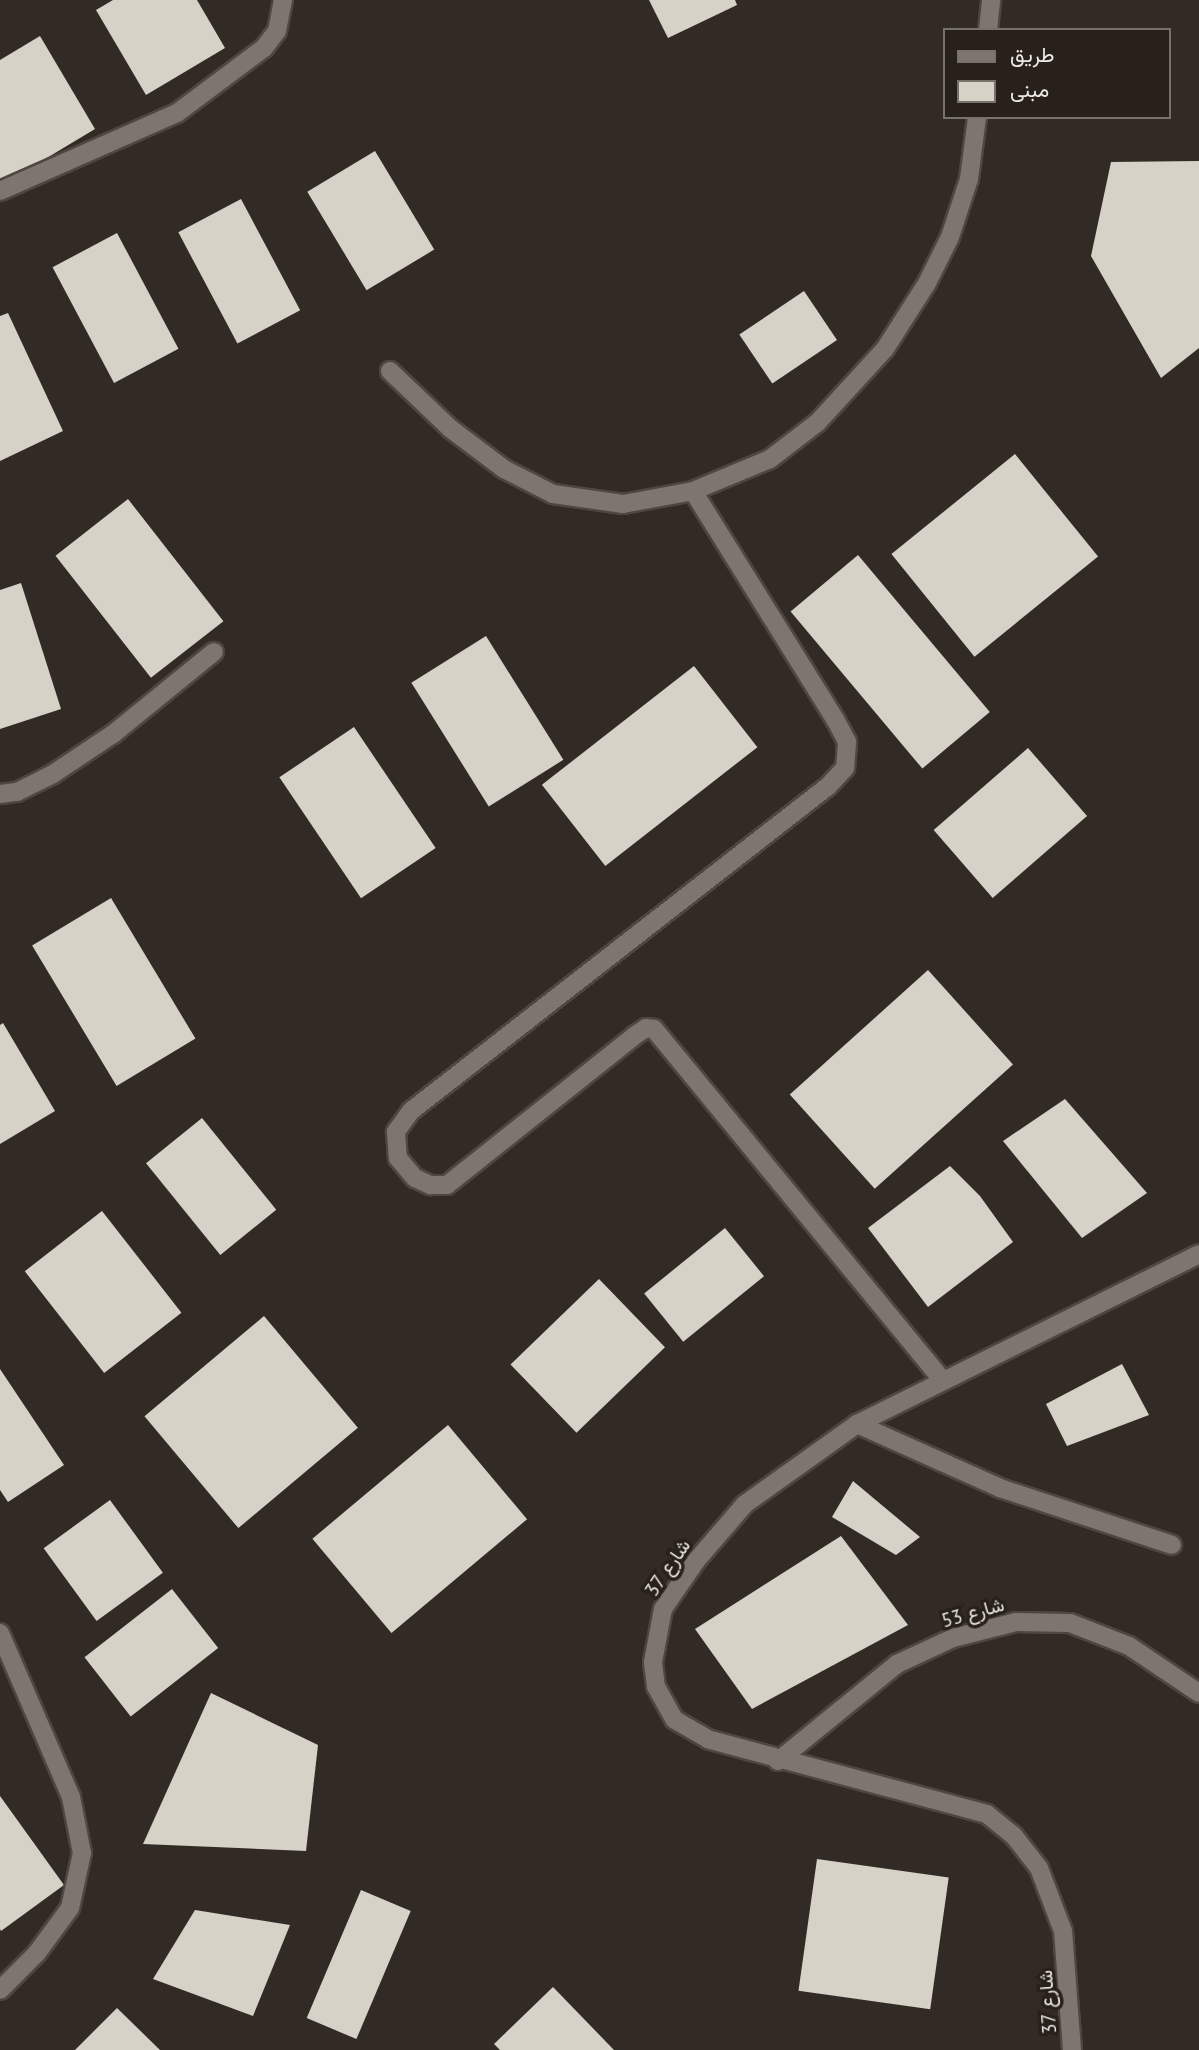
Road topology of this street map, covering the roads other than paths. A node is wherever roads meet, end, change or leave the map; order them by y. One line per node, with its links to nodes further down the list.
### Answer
1 (283, 0): 5 (street)
2 (991, 0): 3 (street)
3 (988, 28)
4 (977, 119): 7 (street)
5 (0, 191)
6 (390, 371): 7 (street)
7 (693, 491): 11 (street)
8 (214, 652): 9 (street)
9 (0, 794)
10 (1199, 1254): 11 (street, شارع 37)
11 (942, 1380): 12 (street, شارع 37)
12 (857, 1424): 13 (street); 16 (street, شارع 37)
13 (1172, 1545)
14 (0, 1633): 17 (street)
15 (1199, 1693): 16 (street, شارع 53)
16 (778, 1760): 18 (street, شارع 37)
17 (0, 1990)
18 (1072, 2050)

